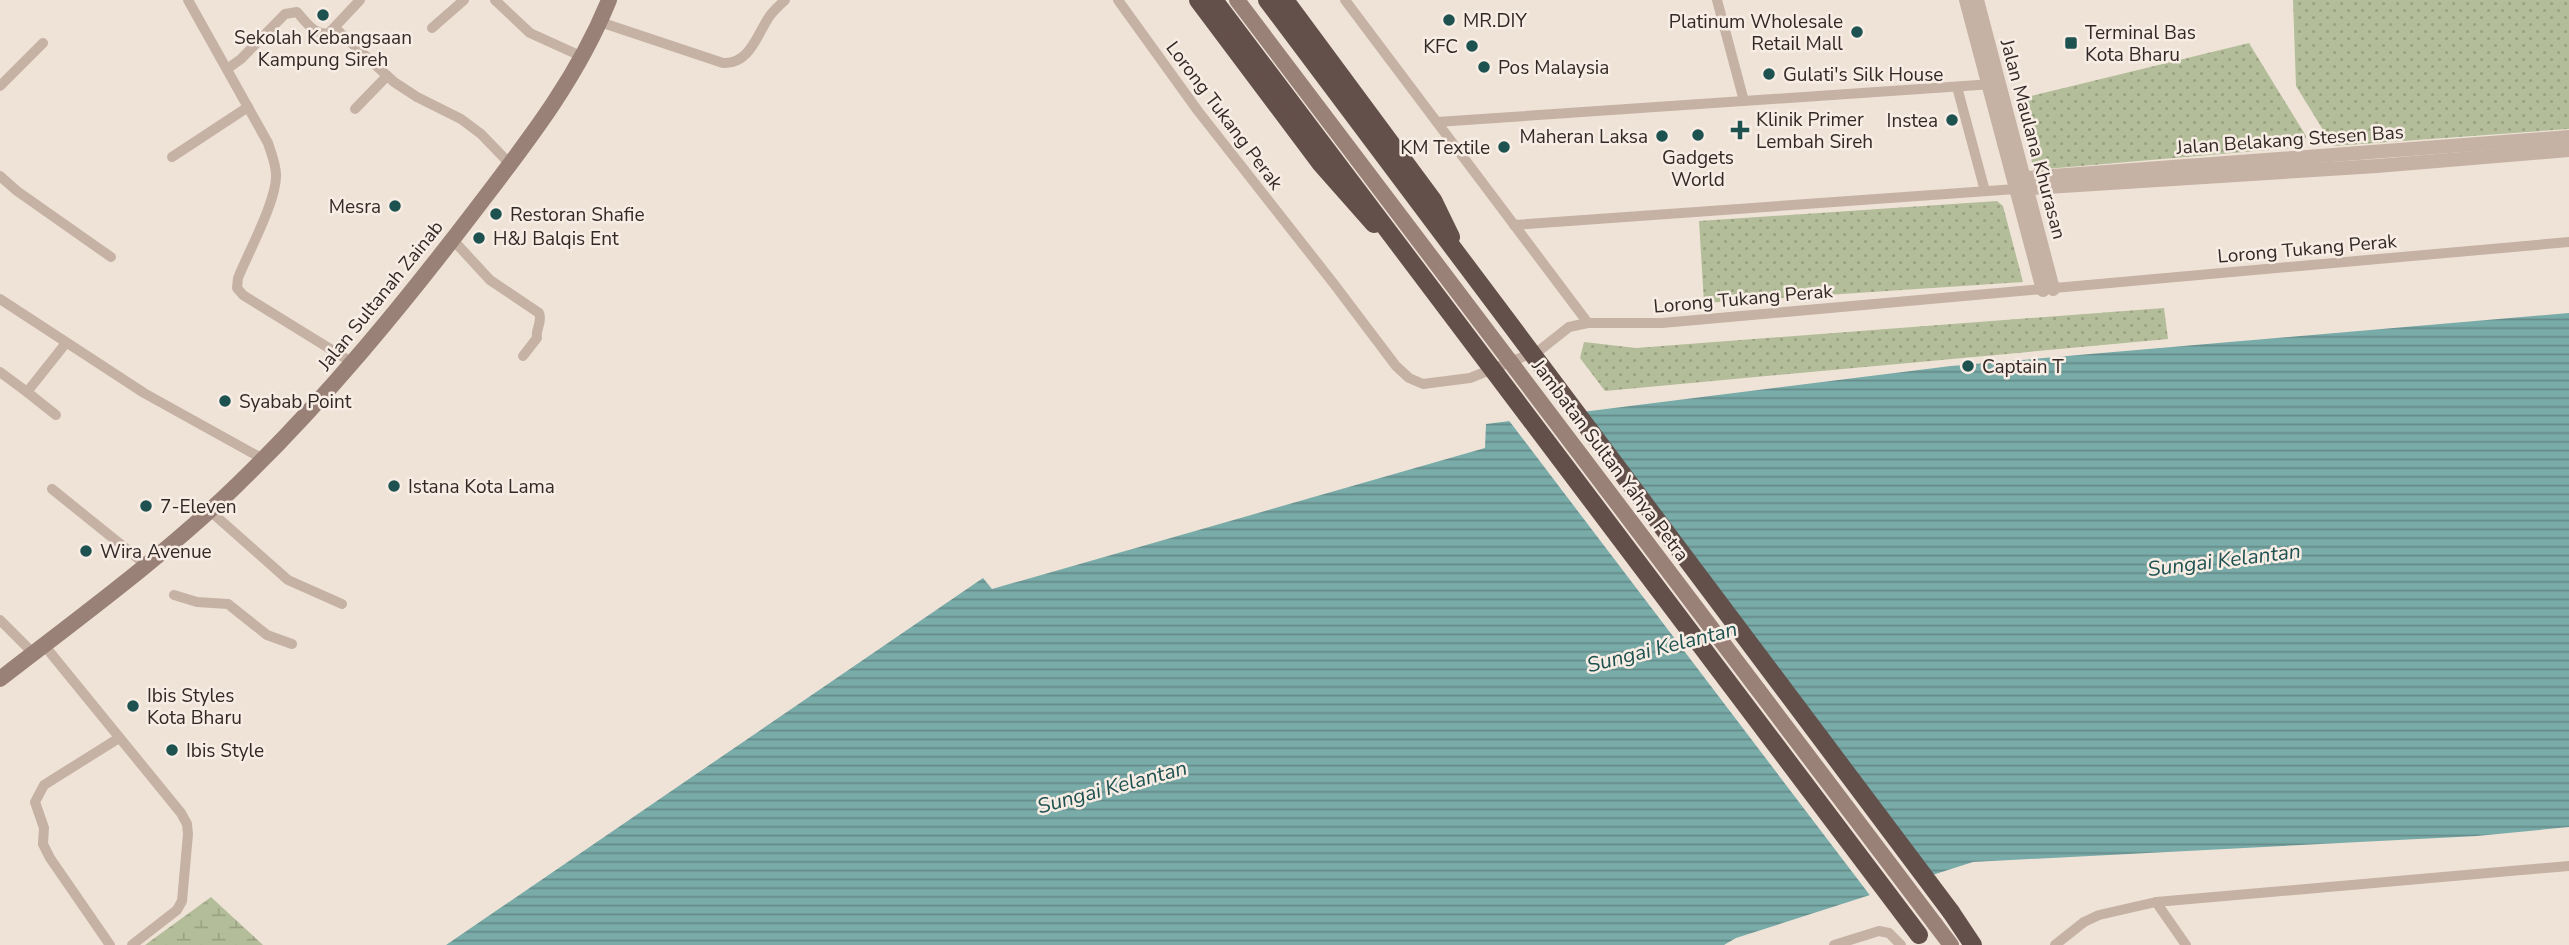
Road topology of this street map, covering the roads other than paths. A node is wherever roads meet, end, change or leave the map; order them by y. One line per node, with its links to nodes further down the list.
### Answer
1 (188, 0): 22 (street)
2 (360, 0): 18 (street)
3 (464, 0): 19 (street)
4 (495, 0): 21 (street)
5 (609, 0): 17 (main road, Jalan Sultanah Zainab)
6 (785, 0): 17 (street)
7 (1118, 0): 47 (street, Lorong Tukang Perak)
8 (1198, 0): 44 (highway, bridge)
9 (1214, 0): 44 (highway, bridge)
10 (1237, 0): 72 (main road, Jambatan Sultan Yahya Petra, bridge)
11 (1267, 0): 43 (highway, Jambatan Sultan Yahya Petra, bridge)
12 (1284, 0): 43 (highway, bridge)
13 (1345, 0): 30 (street)
14 (1717, 0): 27 (street)
15 (1966, 0): 24 (street, Jalan Maulana Khurasan)
16 (1977, 0): 24 (street, Jalan Maulana Khurasan)
17 (600, 22): 21 (main road, Jalan Sultanah Zainab)
18 (335, 28): 22 (street); 23 (street)
19 (432, 28)
20 (43, 43): 25 (street)
21 (583, 57): 35 (main road, Jalan Sultanah Zainab)
22 (227, 69): 28 (street)
23 (387, 76): 29 (street); 35 (street)
24 (1994, 84): 26 (street); 37 (street, Jalan Maulana Khurasan)
25 (0, 86)
26 (1957, 87): 27 (street); 38 (street)
27 (1744, 101): 30 (street)
28 (248, 107): 33 (street); 50 (street)
29 (355, 109)
30 (1437, 122): 39 (street)
31 (2569, 137): 34 (street, Jalan Belakang Stesen Bas)
32 (2569, 150): 34 (street, Jalan Belakang Stesen Bas)
33 (172, 157)
34 (2376, 159): 37 (street, Jalan Belakang Stesen Bas)
35 (510, 164): 40 (main road, Jalan Sultanah Zainab)
36 (0, 176): 42 (street)
37 (2020, 184): 38 (street); 45 (street, Jalan Maulana Khurasan)
38 (1985, 191): 39 (street)
39 (1514, 225): 47 (street)
40 (453, 240): 49 (street); 50 (main road, Jalan Sultanah Zainab)
41 (2569, 242): 45 (street, Lorong Tukang Perak)
42 (111, 257)
43 (1463, 261): 73 (highway, Jambatan Sultan Yahya Petra, bridge)
44 (1430, 286): 67 (highway, bridge)
45 (2048, 289): 47 (street, Lorong Tukang Perak)
46 (0, 299): 48 (street)
47 (1588, 324)
48 (66, 343): 52 (street); 54 (street)
49 (523, 356)
50 (353, 363): 54 (main road, Jalan Sultanah Zainab)
51 (0, 372): 52 (street)
52 (27, 392): 53 (street)
53 (57, 415)
54 (263, 459): 56 (main road, Jalan Sultanah Zainab)
55 (52, 489): 57 (street)
56 (209, 510): 57 (main road, Jalan Sultanah Zainab); 59 (street)
57 (145, 564): 62 (main road, Jalan Sultanah Zainab)
58 (174, 595): 61 (street)
59 (342, 604)
60 (0, 620): 62 (street)
61 (292, 644)
62 (39, 649): 63 (main road, Jalan Sultanah Zainab); 64 (street)
63 (0, 679)
64 (120, 738): 68 (street); 69 (street)
65 (2569, 866): 66 (street)
66 (2156, 901): 74 (street); 75 (street)
67 (1923, 940)
68 (110, 945)
69 (132, 945)
70 (1834, 945): 71 (street)
71 (1901, 945)
72 (1951, 945)
73 (1973, 945)
74 (2055, 945)
75 (2186, 945)

